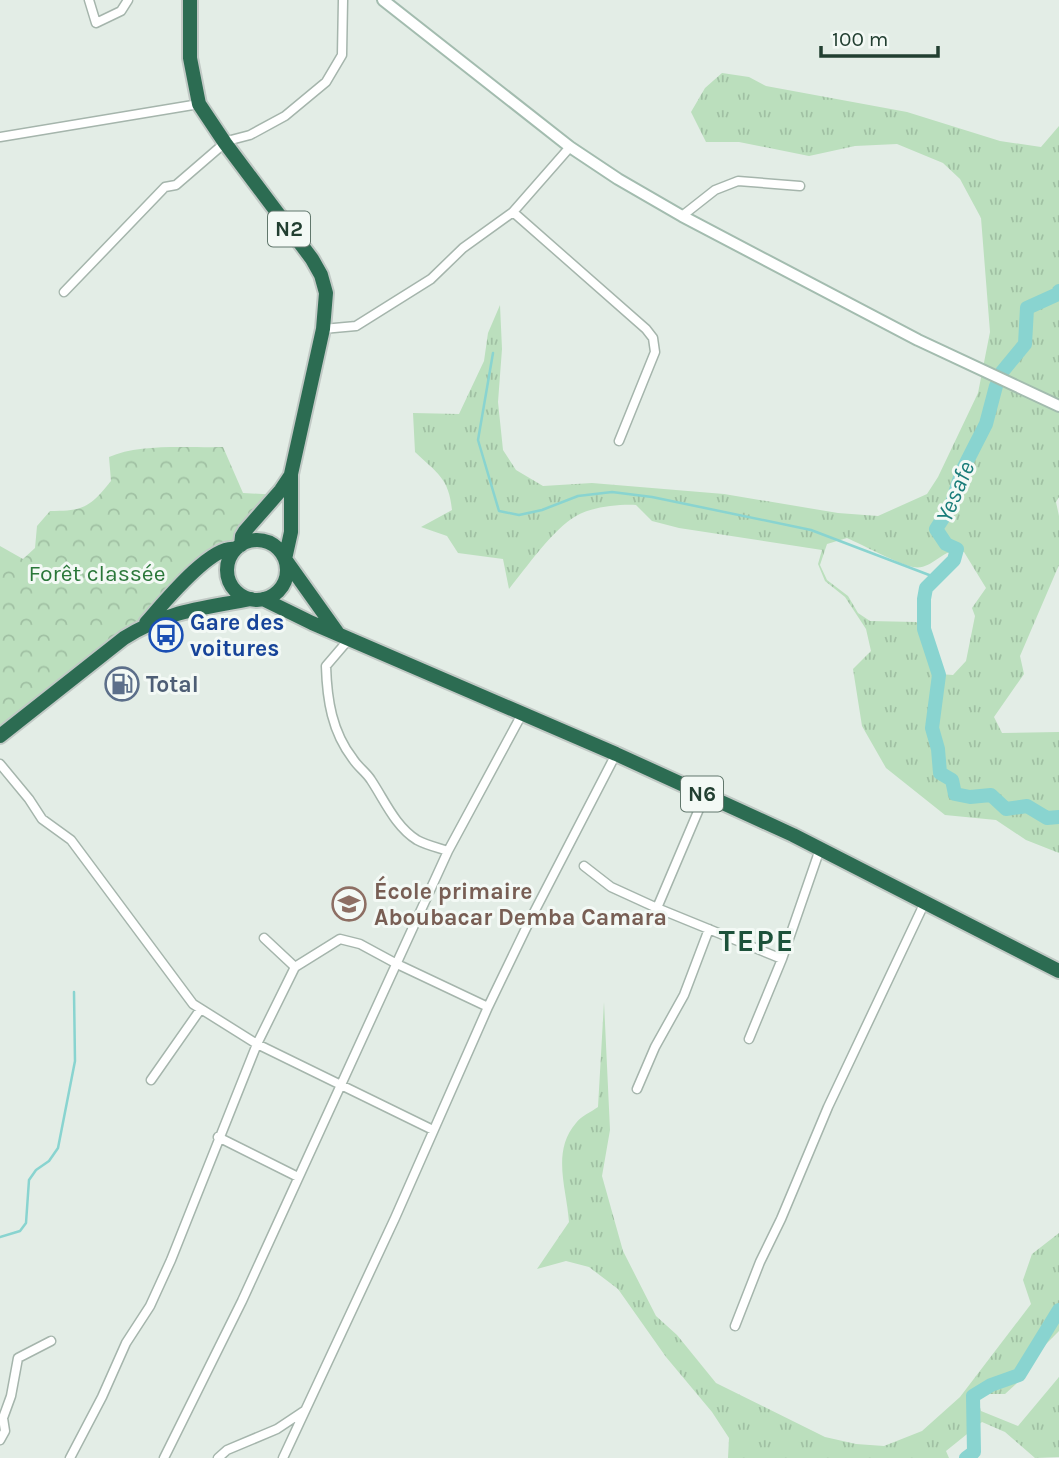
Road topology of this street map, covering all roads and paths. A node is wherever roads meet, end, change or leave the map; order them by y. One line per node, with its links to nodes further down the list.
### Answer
1 (89, 0): 2 (street)
2 (128, 0)
3 (190, 0): 6 (highway, N2)
4 (343, 0): 8 (street)
5 (383, 0): 9 (street)
6 (199, 104): 7 (street); 8 (highway, N2)
7 (0, 137)
8 (225, 143): 13 (street); 14 (highway, N2)
9 (570, 147): 11 (street); 12 (street)
10 (800, 186): 12 (street)
11 (513, 212): 14 (street); 16 (street)
12 (682, 216): 15 (street)
13 (64, 292)
14 (323, 329): 17 (highway, N2)
15 (1059, 406)
16 (619, 441)
17 (291, 474): 18 (highway, N2); 19 (highway, N2)
18 (238, 547): 19 (highway); 20 (highway); 21 (highway)
19 (285, 559): 20 (highway); 22 (highway)
20 (257, 599): 21 (highway); 22 (highway, N6)
21 (142, 626): 24 (highway)
22 (344, 635): 23 (highway, N6); 29 (street)
23 (522, 714): 25 (highway, N6); 29 (street)
24 (0, 736)
25 (616, 754): 27 (highway, N6); 39 (street)
26 (0, 764): 40 (street)
27 (705, 795): 28 (highway, N6); 32 (street)
28 (820, 849): 31 (highway, N6); 35 (street)
29 (448, 851): 36 (street)
30 (584, 866): 32 (street)
31 (925, 902): 38 (highway, N6); 49 (street)
32 (657, 908): 33 (street)
33 (709, 929): 35 (street); 45 (street)
34 (264, 938): 37 (street)
35 (782, 959): 41 (street)
36 (397, 964): 37 (street); 39 (street); 44 (street)
37 (295, 967): 42 (street)
38 (1059, 971)
39 (488, 1007): 46 (street)
40 (200, 1010): 42 (street); 43 (street)
41 (749, 1039)
42 (257, 1044): 44 (street); 47 (street)
43 (151, 1080)
44 (341, 1085): 46 (street); 48 (street)
45 (637, 1089)
46 (433, 1130): 51 (street)
47 (218, 1137): 48 (street); 53 (street)
48 (298, 1177): 54 (street)
49 (735, 1326)
50 (51, 1341): 52 (street)
51 (306, 1409): 55 (street); 56 (street)
52 (0, 1440)
53 (70, 1458)
54 (164, 1458)
55 (218, 1458)
56 (283, 1458)

